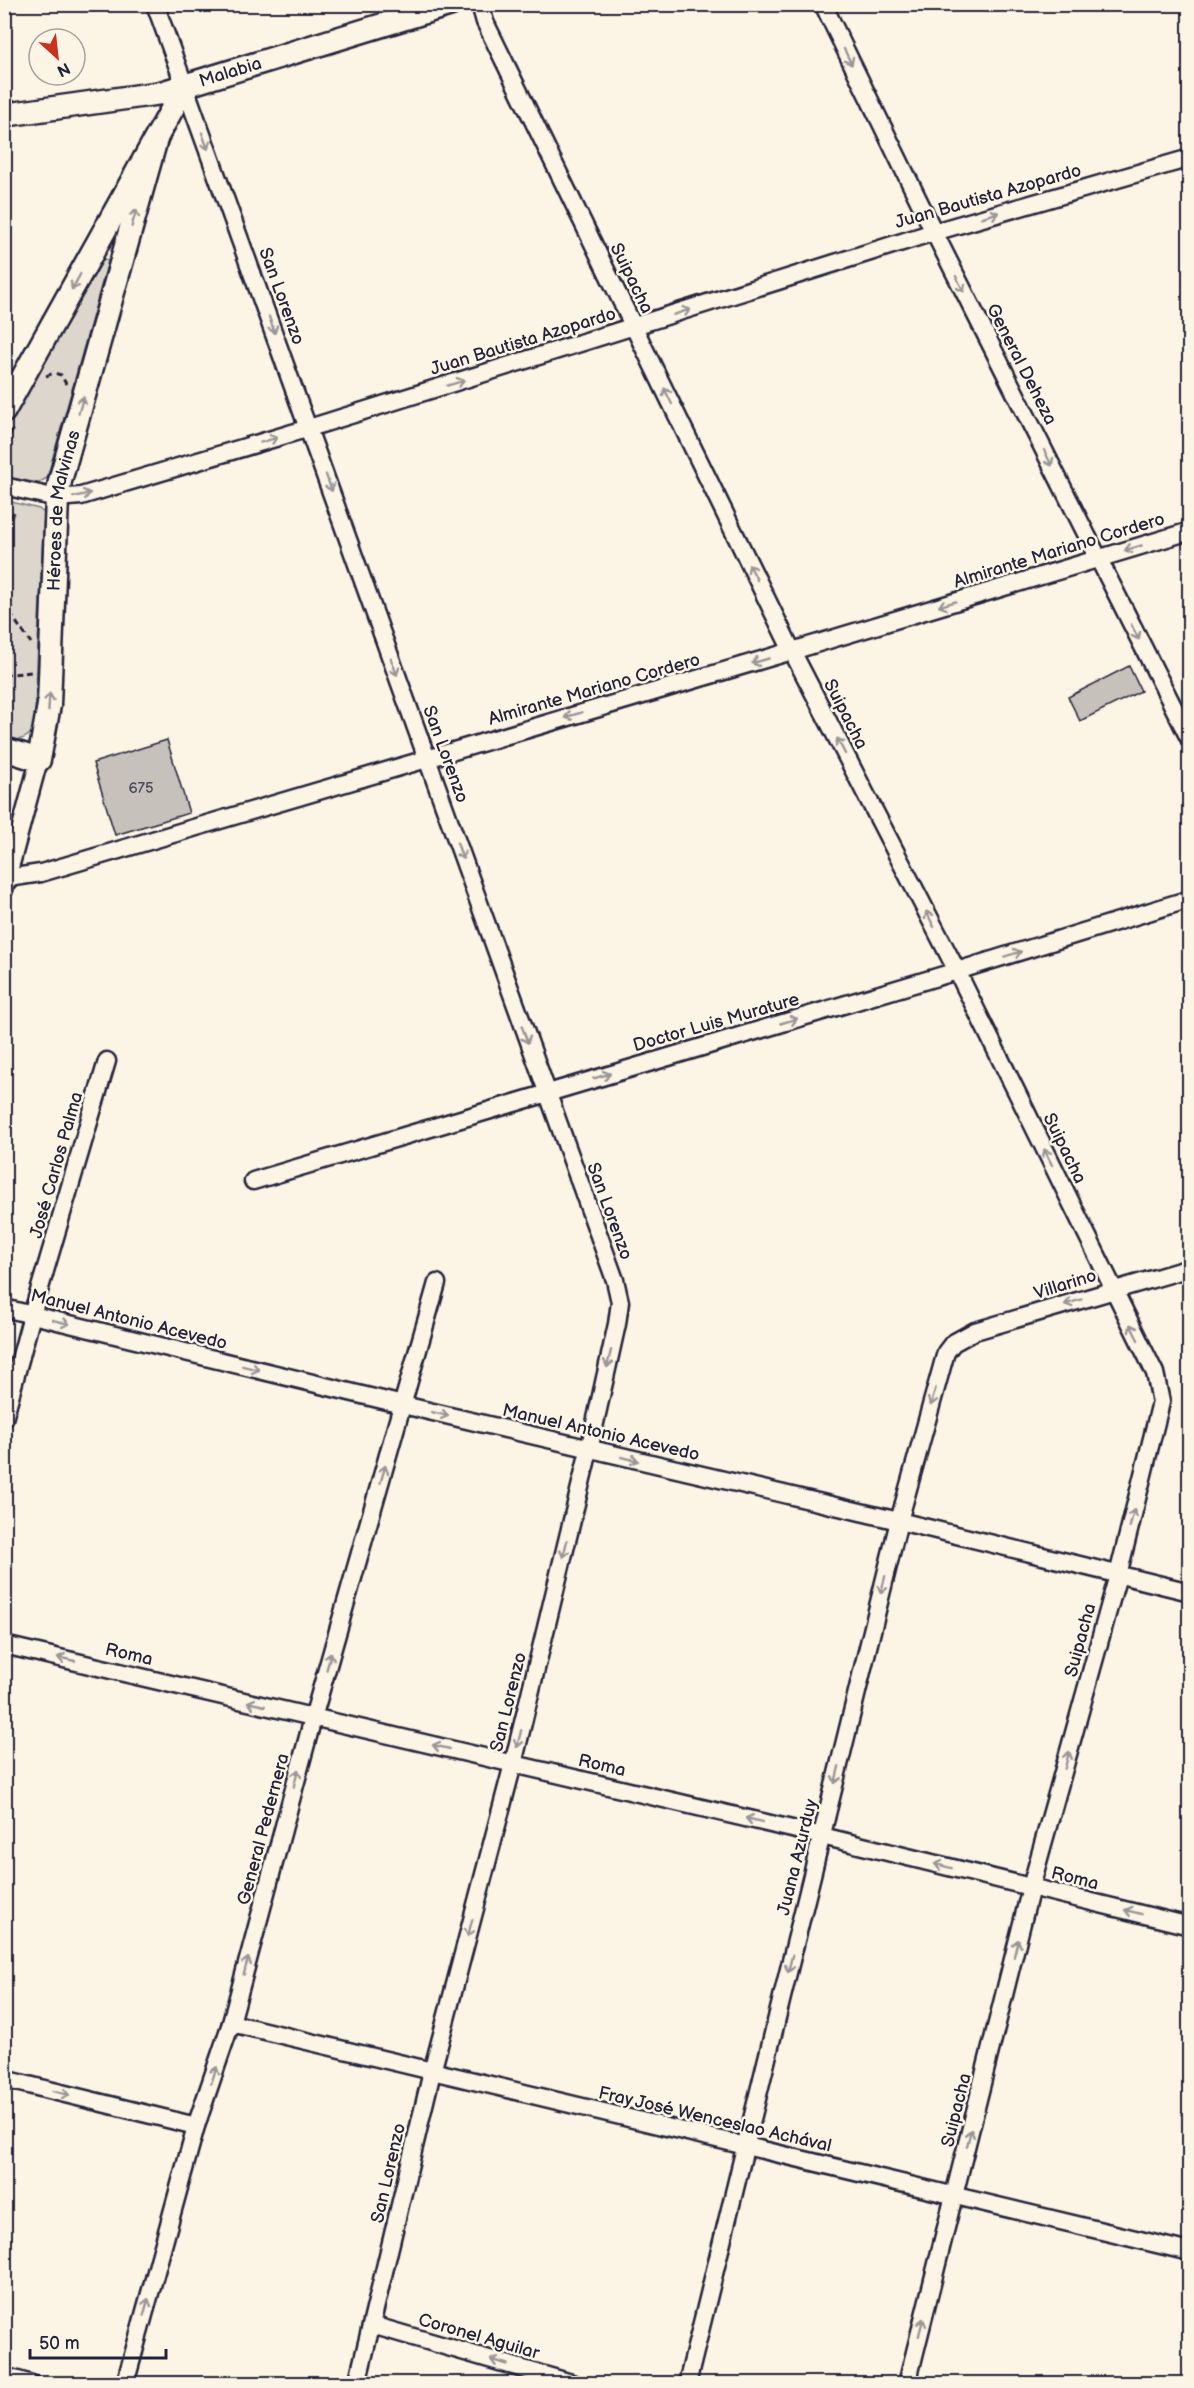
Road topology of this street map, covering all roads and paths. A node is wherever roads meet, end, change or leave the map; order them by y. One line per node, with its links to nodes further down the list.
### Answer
1 (155, 4): 5 (street, San Lorenzo)
2 (451, 4): 5 (street, Malabia)
3 (480, 4): 10 (street, Suipacha)
4 (823, 4): 9 (street, General Deheza, one-way to 9)
5 (185, 86): 6 (street, Malabia); 7 (street, Héroes de Malvinas); 14 (street, San Lorenzo, one-way to 14)
6 (4, 115)
7 (156, 139): 13 (street, Héroes de Malvinas, one-way to 13); 17 (street, Héroes de Malvinas, one-way to 7)
8 (1190, 158): 9 (street, Juan Bautista Azopardo, one-way to 8)
9 (934, 231): 10 (street, Juan Bautista Azopardo, one-way to 9); 21 (street, General Deheza, one-way to 21)
10 (634, 327): 14 (street, Juan Bautista Azopardo, one-way to 10); 23 (street, Suipacha, one-way to 10)
11 (40, 381): 12 (path)
12 (66, 388)
13 (10, 418): 15 (path)
14 (309, 428): 17 (street, Juan Bautista Azopardo, one-way to 14); 28 (street, San Lorenzo, one-way to 28)
15 (4, 444)
16 (4, 486): 17 (street, Juan Bautista Azopardo)
17 (57, 498): 24 (street, Héroes de Malvinas)
18 (17, 509): 19 (path)
19 (4, 525)
20 (1190, 531): 21 (street, Almirante Mariano Cordero, one-way to 21)
21 (1098, 558): 23 (street, Almirante Mariano Cordero, one-way to 23); 26 (street, General Deheza, one-way to 26)
22 (4, 605): 24 (path)
23 (792, 651): 28 (street, Almirante Mariano Cordero, one-way to 28); 32 (street, Suipacha, one-way to 23)
24 (51, 663): 25 (path); 29 (street, Héroes de Malvinas, one-way to 24)
25 (4, 675)
26 (1190, 740)
27 (4, 749): 29 (street)
28 (427, 758): 30 (street, Almirante Mariano Cordero); 34 (street, San Lorenzo, one-way to 34)
29 (39, 760): 30 (street, Héroes de Malvinas)
30 (6, 884)
31 (1190, 899): 32 (street, Doctor Luis Murature, one-way to 31)
32 (957, 971): 34 (street, Doctor Luis Murature, one-way to 32); 38 (street, Suipacha, one-way to 32)
33 (107, 1061): 40 (street, José Carlos Palma)
34 (546, 1093): 35 (street, Doctor Luis Murature); 44 (street, San Lorenzo, one-way to 44)
35 (254, 1181)
36 (1190, 1268): 38 (street, Villarino)
37 (437, 1283): 42 (street, General Pedernera)
38 (1113, 1290): 41 (street, Villarino, one-way to 41); 46 (street, Suipacha, one-way to 38)
39 (4, 1308): 40 (street, Manuel Antonio Acevedo)
40 (32, 1315): 42 (street, Manuel Antonio Acevedo, one-way to 42); 43 (street, José Carlos Palma)
41 (953, 1343): 45 (street, Juana Azurduy, one-way to 45)
42 (403, 1406): 44 (street, Manuel Antonio Acevedo, one-way to 44); 49 (street, General Pedernera, one-way to 42)
43 (4, 1419)
44 (589, 1450): 45 (street, Manuel Antonio Acevedo, one-way to 45); 50 (street, San Lorenzo, one-way to 50)
45 (899, 1521): 46 (street, Manuel Antonio Acevedo); 51 (street, Juana Azurduy, one-way to 51)
46 (1118, 1575): 47 (street, Manuel Antonio Acevedo); 52 (street, Suipacha, one-way to 46)
47 (1190, 1592)
48 (4, 1645): 49 (street, Roma, one-way to 48)
49 (313, 1718): 50 (street, Roma, one-way to 49); 54 (street, General Pedernera, one-way to 49)
50 (513, 1764): 51 (street, Roma, one-way to 50); 55 (street, San Lorenzo, one-way to 55)
51 (822, 1836): 52 (street, Roma, one-way to 51); 58 (street, Juana Azurduy, one-way to 58)
52 (1031, 1887): 53 (street, Roma, one-way to 52); 59 (street, Suipacha, one-way to 52)
53 (1190, 1926)
54 (231, 2023): 55 (street, Fray José Wenceslao Achával); 57 (street, General Pedernera, one-way to 54)
55 (432, 2072): 58 (street, Fray José Wenceslao Achával); 61 (street, San Lorenzo)
56 (4, 2079): 57 (street, one-way to 57)
57 (196, 2126): 64 (street, General Pedernera, one-way to 57)
58 (744, 2145): 59 (street, Fray José Wenceslao Achával); 67 (street, Juana Azurduy)
59 (954, 2196): 60 (street, Fray José Wenceslao Achával); 68 (street, Suipacha, one-way to 59)
60 (1190, 2252)
61 (372, 2325): 65 (street, San Lorenzo); 66 (street, Coronel Aguilar, one-way to 61)
62 (4, 2376): 63 (street)
63 (32, 2384)
64 (125, 2384)
65 (357, 2384)
66 (575, 2384)
67 (687, 2384)
68 (907, 2384)

